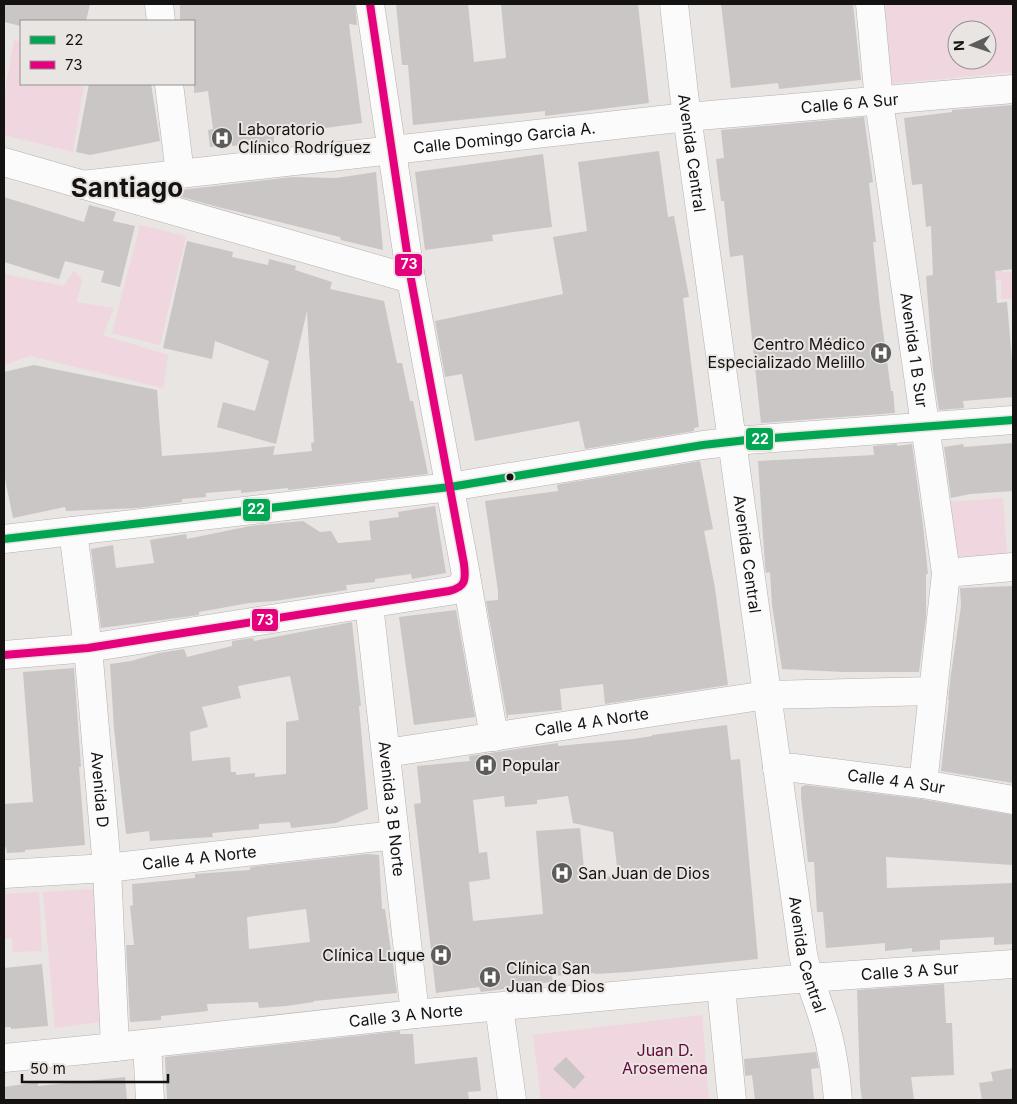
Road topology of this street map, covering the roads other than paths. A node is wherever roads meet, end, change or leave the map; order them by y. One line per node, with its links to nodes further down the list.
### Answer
1 (159, 4): 5 (street)
2 (370, 4): 10 (street)
3 (674, 4): 9 (street, Avenida Central)
4 (870, 4): 8 (street, Avenida 1 B Sur)
5 (161, 20)
6 (169, 85): 12 (street)
7 (1013, 89): 8 (street, Calle 6 A Sur)
8 (879, 100): 9 (street, Calle 6 A Sur); 16 (street, Avenida 1 B Sur)
9 (687, 117): 10 (street, Calle Domingo Garcia A.); 17 (street, Avenida Central)
10 (392, 150): 12 (street, Calle Domingo Garcia A.); 14 (street)
11 (4, 162): 13 (street, Calle Domingo Garcia A.)
12 (180, 174): 13 (street, Calle Domingo Garcia A.)
13 (82, 185): 14 (street, Calle Domingo Garcia A.)
14 (411, 279): 18 (street)
15 (1013, 420): 16 (street)
16 (926, 426): 17 (street); 22 (street, Avenida 1 B Sur)
17 (732, 442): 18 (street); 28 (street, Avenida Central)
18 (450, 487): 19 (street); 23 (street)
19 (74, 531): 20 (street); 25 (street, Avenida D)
20 (4, 539)
21 (1013, 567): 22 (street)
22 (946, 573): 27 (street, Avenida 1 B Sur)
23 (466, 578): 24 (street); 29 (street)
24 (369, 604): 25 (street); 30 (street, Avenida 3 B Norte)
25 (88, 648): 26 (street); 35 (street, Avenida D)
26 (4, 656)
27 (933, 690): 28 (street); 32 (street, Avenida 1 B Sur)
28 (767, 695): 29 (street, Calle 4 A Norte); 31 (street, Avenida Central)
29 (494, 737): 30 (street, Calle 4 A Norte)
30 (386, 753): 34 (street, Avenida 3 B Norte)
31 (777, 768): 32 (street, Calle 4 A Sur); 38 (street, Avenida Central)
32 (923, 784): 33 (street, Calle 4 A Sur)
33 (1013, 800)
34 (395, 835): 35 (street, Calle 4 A Norte); 41 (street, Avenida 3 B Norte)
35 (107, 868): 36 (street, Calle 4 A Norte); 43 (street, Avenida D)
36 (4, 874)
37 (1013, 965): 38 (street, Calle 3 A Sur)
38 (812, 971): 39 (street, Calle 3 A Norte); 48 (street, Avenida Central)
39 (721, 987): 40 (street, Calle 3 A Norte); 47 (street)
40 (499, 1007): 41 (street, Calle 3 A Norte); 46 (street)
41 (415, 1014): 42 (street, Calle 3 A Norte)
42 (146, 1044): 43 (street, Calle 3 A Norte); 45 (street)
43 (115, 1047): 44 (street, Calle 3 A Norte)
44 (4, 1058)
45 (150, 1100)
46 (512, 1100)
47 (732, 1100)
48 (838, 1100)

